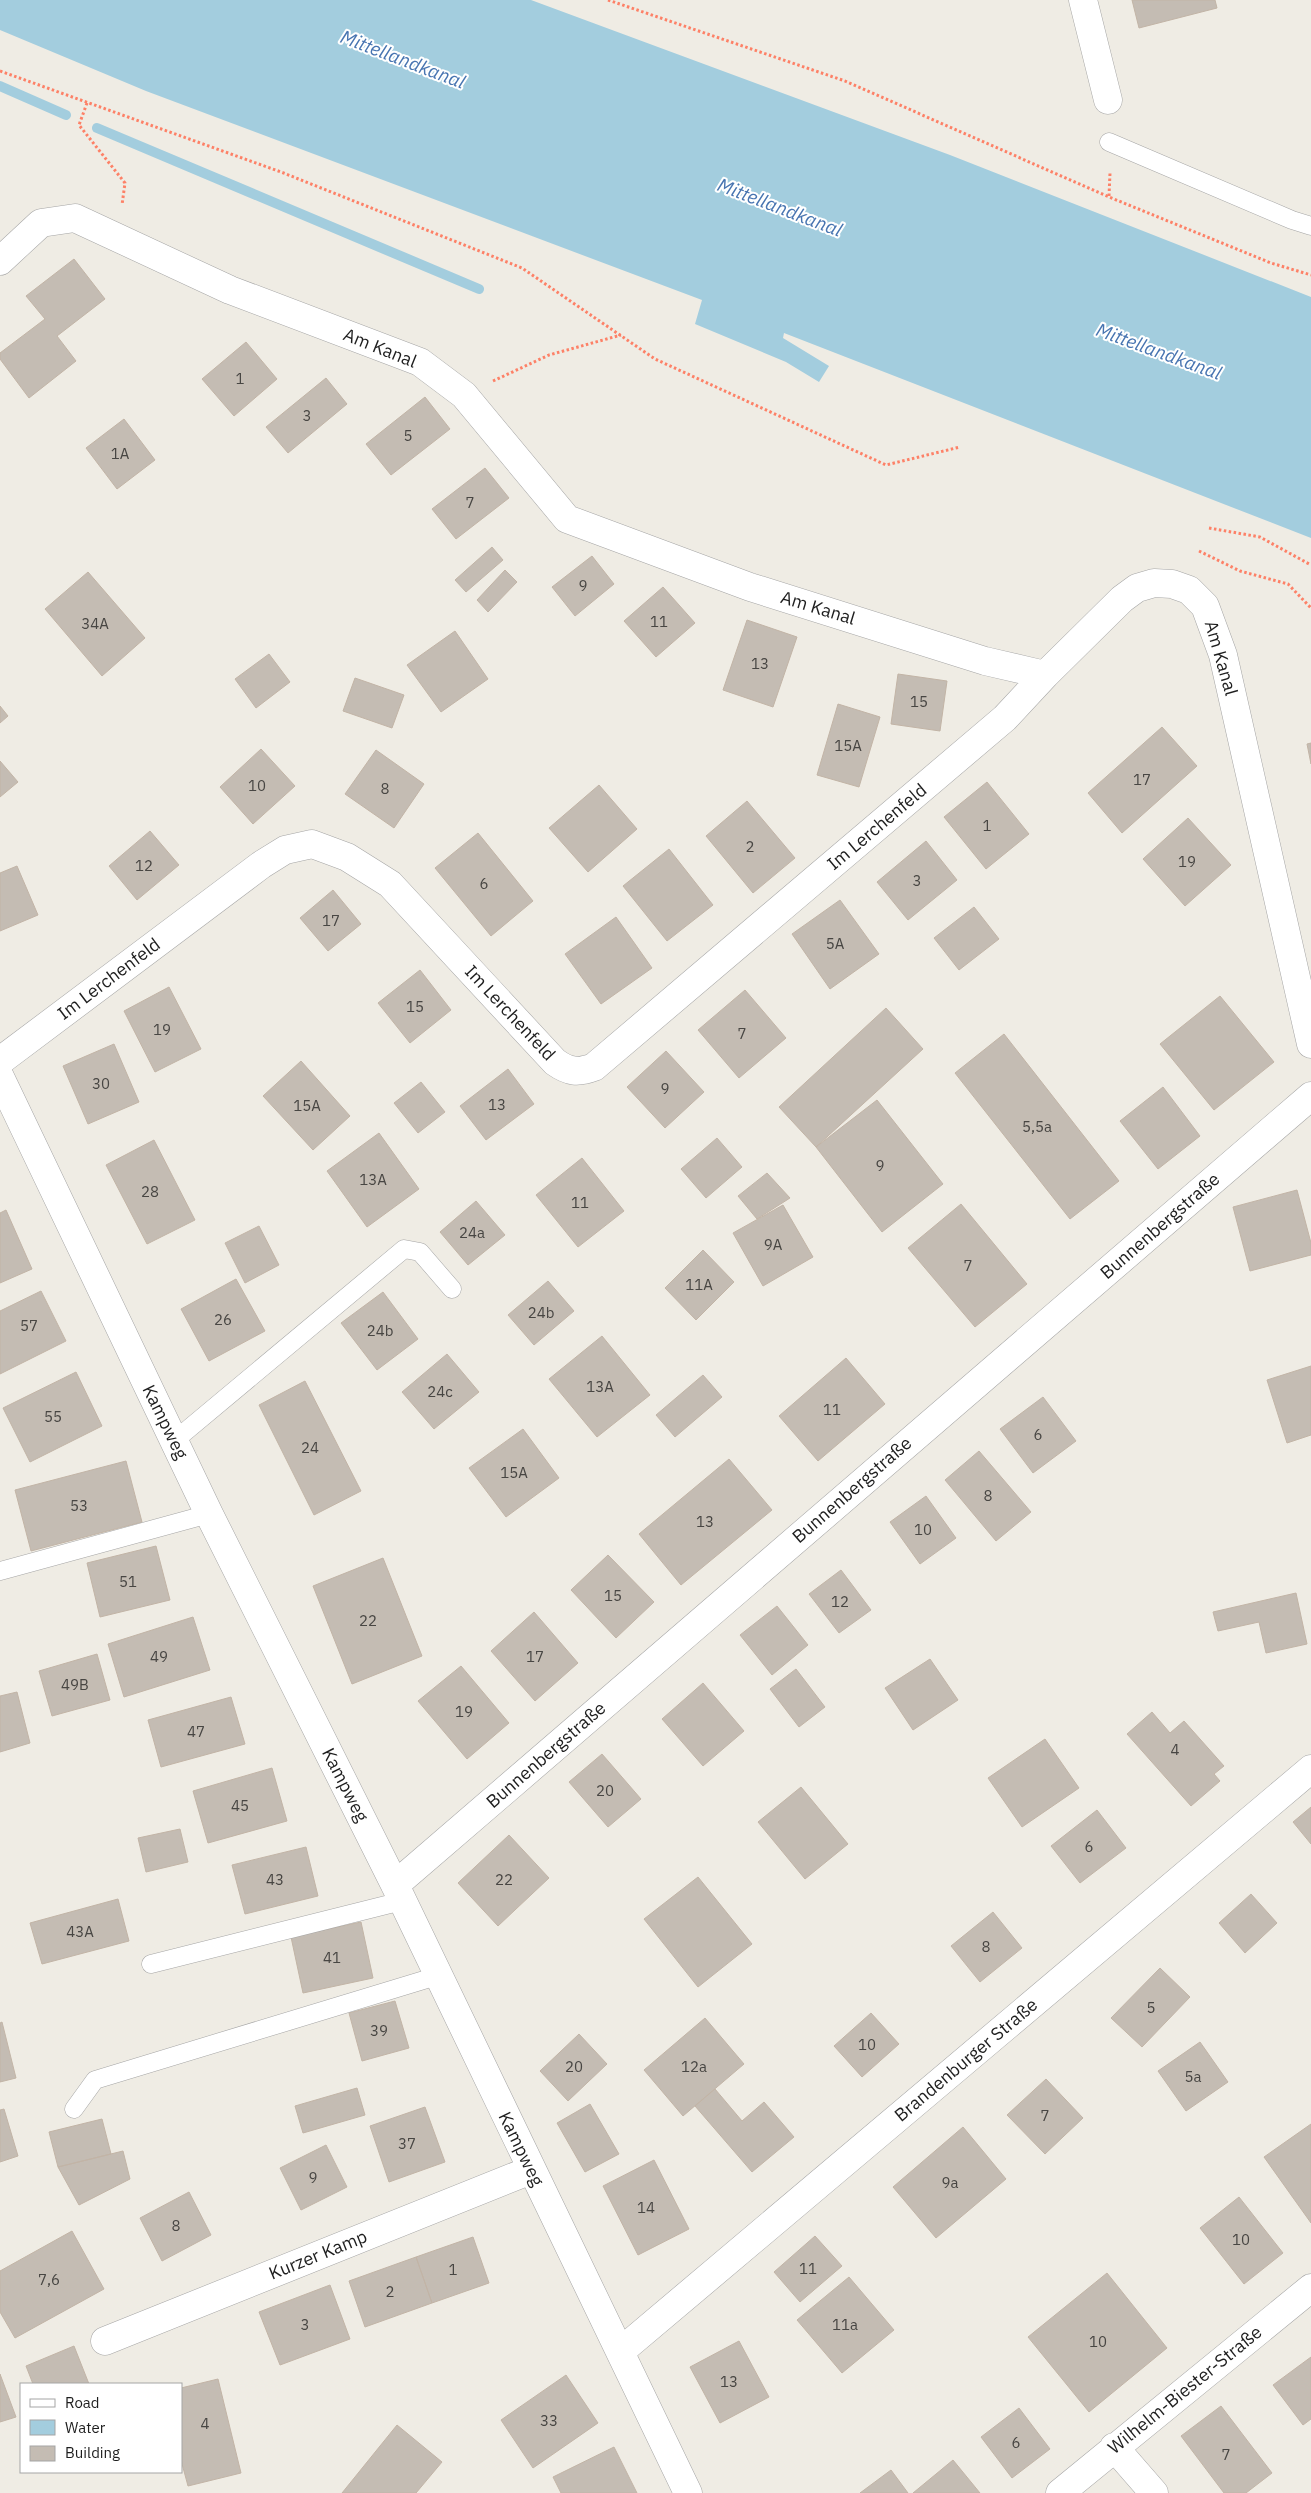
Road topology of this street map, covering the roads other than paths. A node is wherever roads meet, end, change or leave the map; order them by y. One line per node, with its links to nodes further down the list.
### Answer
1 (1084, 0): 2 (street)
2 (1108, 100)
3 (1109, 142): 4 (lane)
4 (1311, 226)
5 (0, 261): 6 (street, Am Kanal)
6 (1045, 675): 7 (street, Am Kanal); 8 (street, Im Lerchenfeld)
7 (1311, 1044)
8 (0, 1061)
9 (0, 1077): 12 (street, Kampweg)
10 (1311, 1096): 16 (street, Bunnenbergstraße)
11 (452, 1289): 12 (lane)
12 (174, 1441): 13 (street, Kampweg)
13 (209, 1514): 14 (lane); 16 (street, Kampweg)
14 (0, 1571)
15 (1311, 1769): 23 (street, Brandenburger Straße)
16 (398, 1893): 17 (lane); 18 (street, Kampweg)
17 (151, 1964)
18 (438, 1976): 19 (lane); 20 (street, Kampweg)
19 (74, 2110)
20 (531, 2170): 22 (street, Kurzer Kamp); 23 (street, Kampweg)
21 (1311, 2288): 24 (street, Wilhelm-Biester-Straße)
22 (105, 2341)
23 (621, 2351): 25 (street, Kampweg)
24 (1114, 2447): 26 (street, Wilhelm-Biester-Straße); 27 (street)
25 (688, 2493)
26 (1060, 2493)
27 (1154, 2493)

